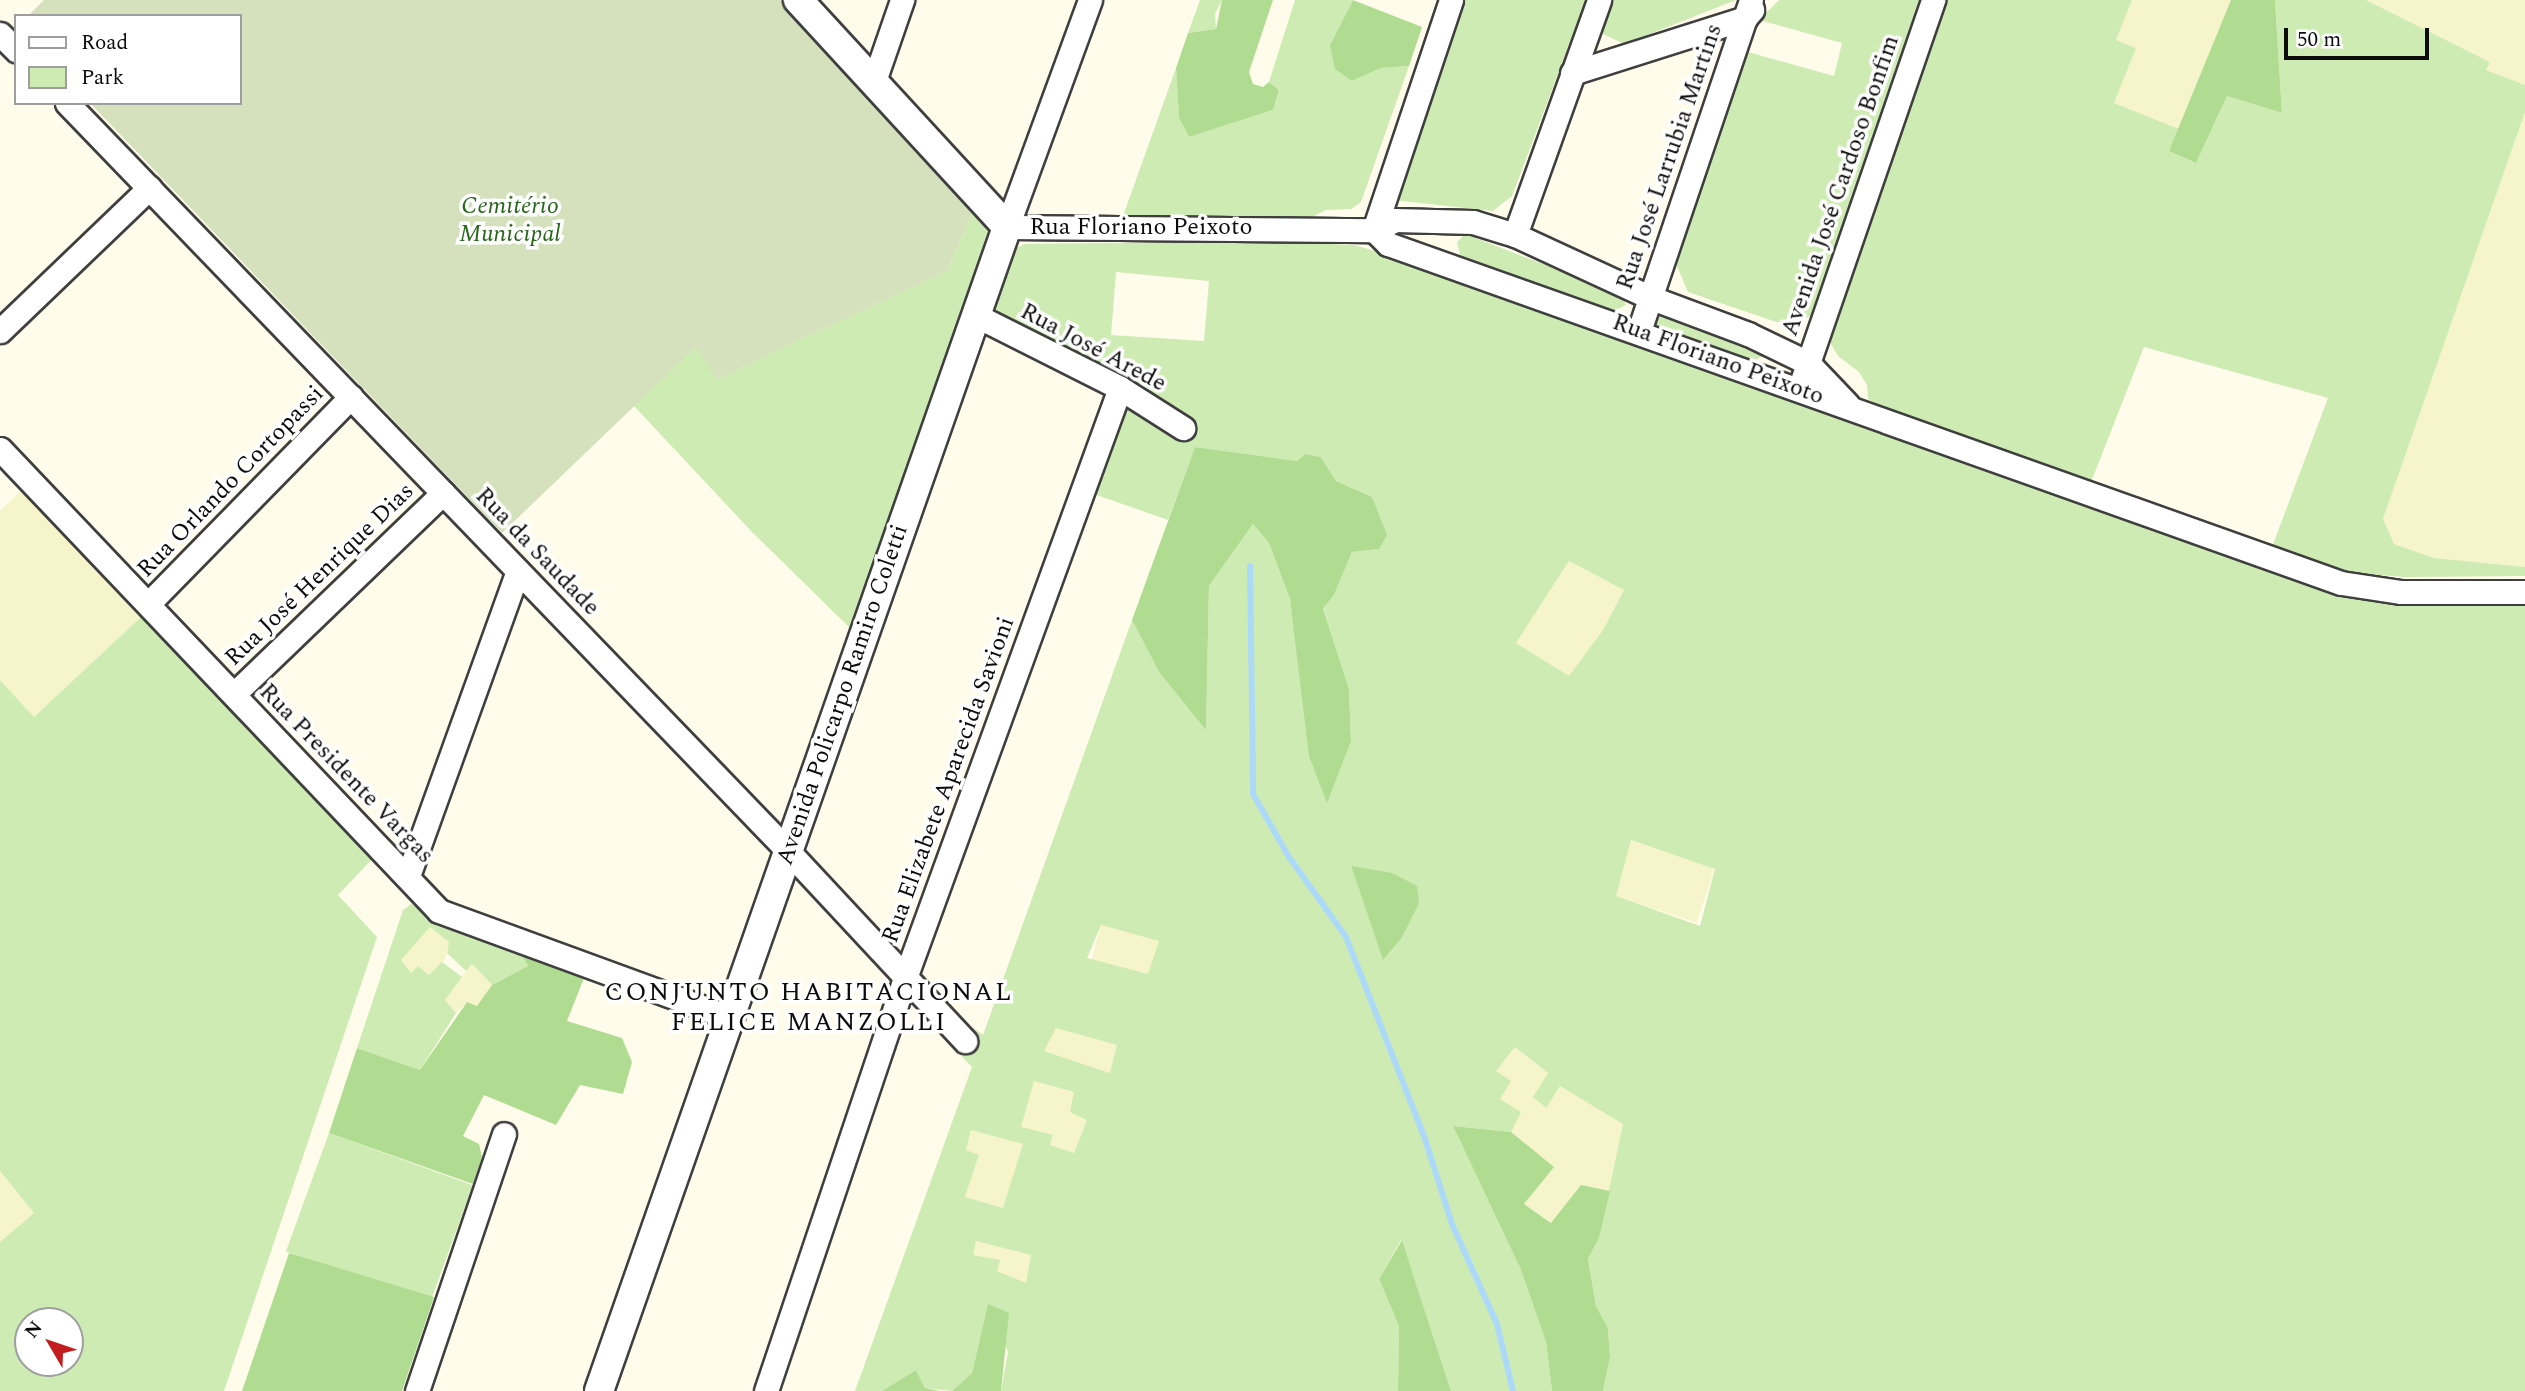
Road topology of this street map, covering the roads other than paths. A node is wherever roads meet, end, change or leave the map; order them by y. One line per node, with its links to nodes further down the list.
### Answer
1 (799, 0): 12 (street, Rua Floriano Peixoto)
2 (902, 0): 12 (street)
3 (1090, 0): 15 (street, Avenida Policarpo Ramiro Coletti)
4 (1451, 0): 16 (street)
5 (1599, 0): 11 (street)
6 (1761, 0): 8 (street)
7 (1933, 0): 22 (street, Avenida José Cardoso Bonfim)
8 (1748, 9): 11 (street); 18 (street, Rua José Larrubia Martins)
9 (0, 34): 10 (street)
10 (14, 48)
11 (1572, 73): 17 (street)
12 (874, 81): 15 (street, Rua Floriano Peixoto)
13 (69, 105): 14 (street, Rua da Saudade)
14 (149, 188): 20 (street); 25 (street, Rua da Saudade)
15 (1007, 227): 16 (street, Rua Floriano Peixoto); 19 (street, Avenida Policarpo Ramiro Coletti)
16 (1374, 230): 17 (street, Rua Floriano Peixoto); 21 (street, Rua Floriano Peixoto)
17 (1515, 235): 18 (street, Rua Floriano Peixoto)
18 (1649, 297): 21 (street, Rua José Larrubia Martins); 22 (street, Rua Floriano Peixoto)
19 (976, 316): 23 (street, Rua José Arede); 34 (street, Avenida Policarpo Ramiro Coletti)
20 (0, 331)
21 (1639, 331): 24 (street, Rua Floriano Peixoto)
22 (1808, 363): 24 (street, Avenida José Cardoso Bonfim); 26 (street, Rua Floriano Peixoto)
23 (1120, 388): 27 (street, Rua José Arede); 36 (street, Rua Elizabete Aparecida Savioni)
24 (1799, 389): 26 (street, Rua Floriano Peixoto)
25 (351, 397): 29 (street, Rua da Saudade); 32 (street, Rua Orlando Cortopassi)
26 (1849, 406): 31 (street)
27 (1182, 428)
28 (0, 449): 32 (street, Rua Presidente Vargas)
29 (443, 493): 30 (street, Rua da Saudade); 33 (street, Rua José Henrique Dias)
30 (518, 571): 34 (street, Rua da Saudade); 35 (street)
31 (2525, 592)
32 (148, 604): 33 (street, Rua Presidente Vargas)
33 (234, 694): 35 (street, Rua Presidente Vargas)
34 (788, 851): 36 (street, Rua da Saudade); 37 (street, Avenida Policarpo Ramiro Coletti)
35 (408, 876): 37 (street, Rua Presidente Vargas)
36 (905, 978): 38 (street, Rua da Saudade); 42 (street, Rua Elizabete Aparecida Savioni)
37 (731, 1018): 41 (street, Avenida Policarpo Ramiro Coletti)
38 (965, 1041)
39 (504, 1134): 40 (street)
40 (417, 1391)
41 (599, 1391)
42 (766, 1391)

